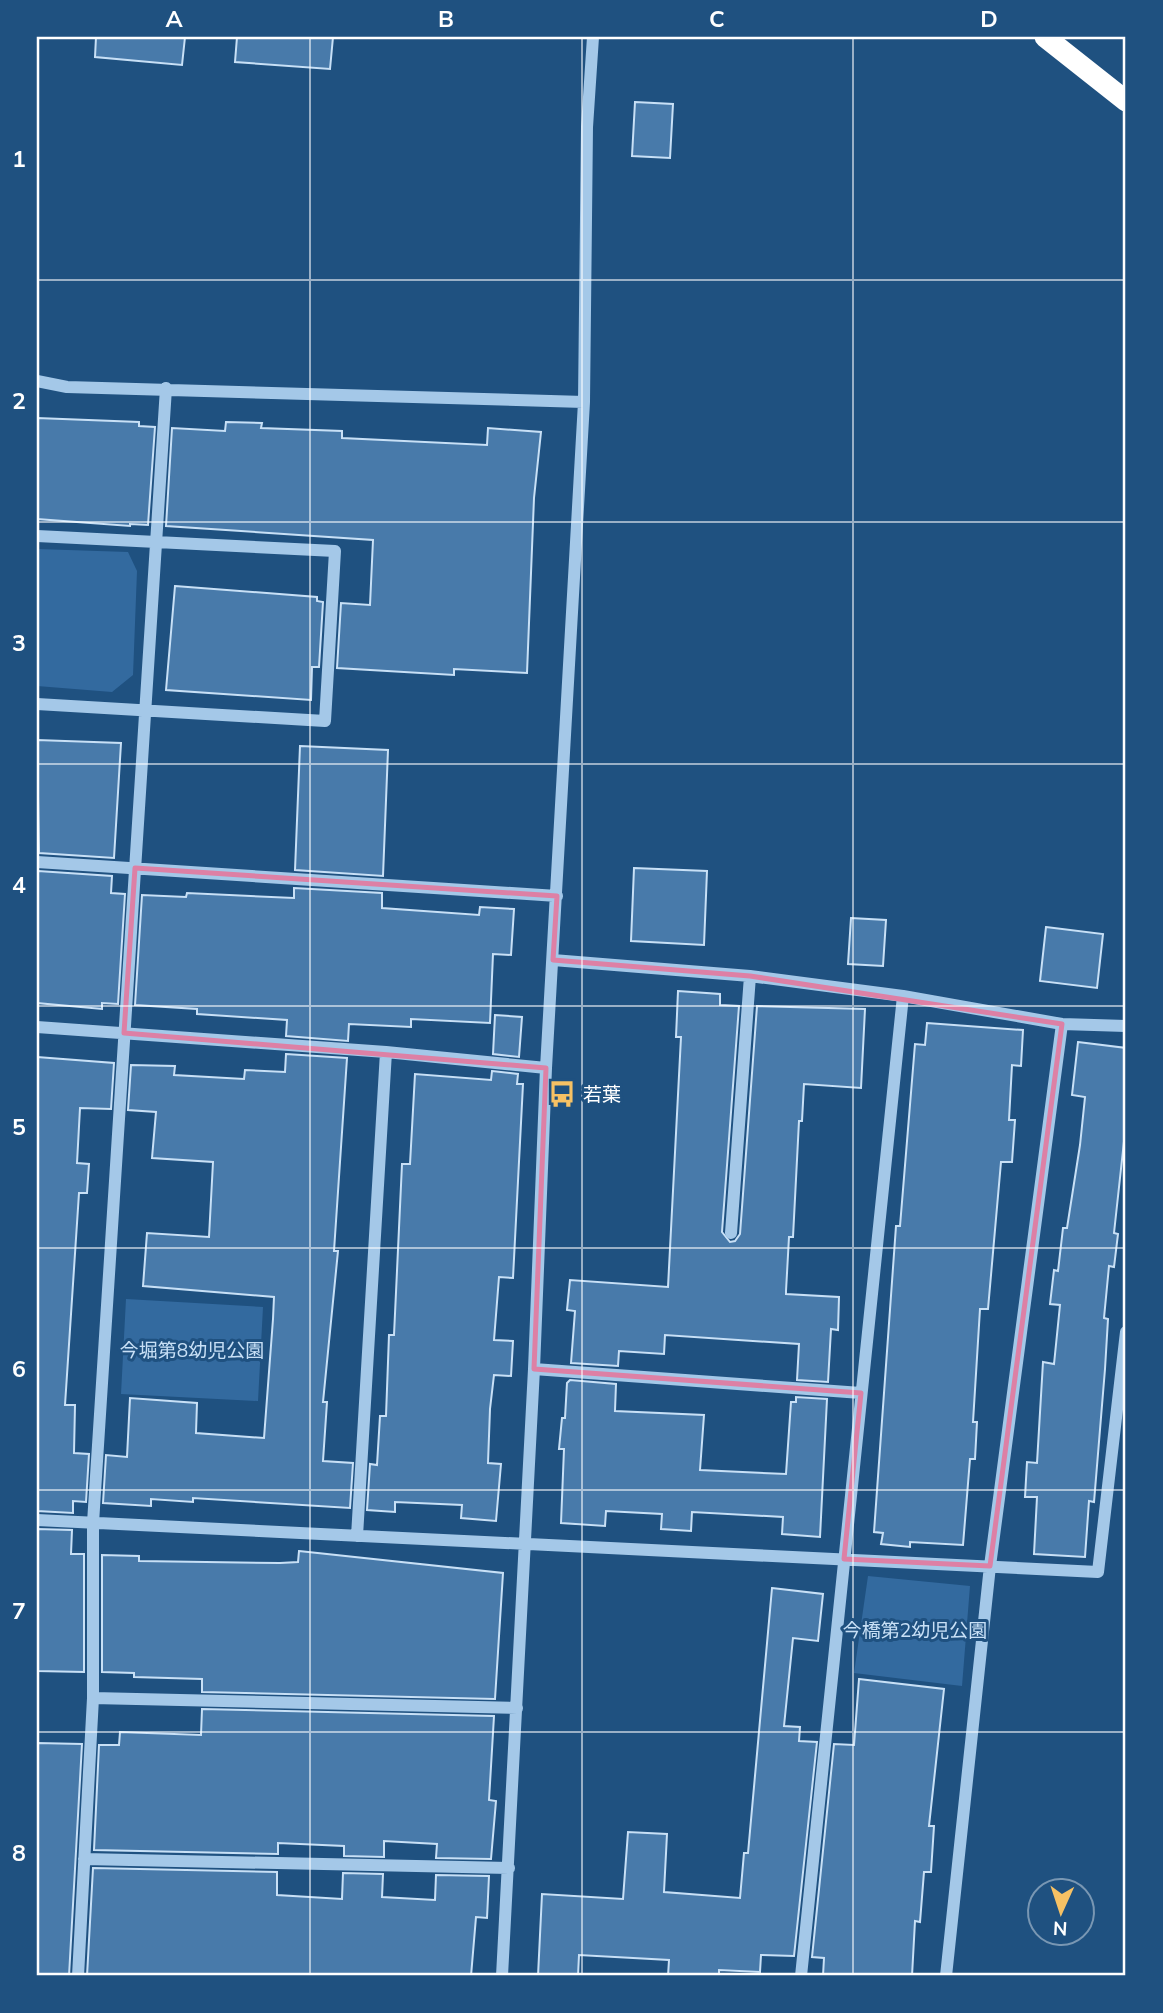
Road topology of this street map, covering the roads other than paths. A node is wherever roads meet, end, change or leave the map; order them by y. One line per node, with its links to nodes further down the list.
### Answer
1 (593, 37): 6 (street)
2 (1045, 37): 3 (highway)
3 (1126, 101)
4 (37, 381): 5 (street)
5 (166, 388): 6 (street); 8 (street)
6 (584, 402): 13 (street)
7 (37, 536): 8 (street)
8 (156, 542): 10 (street); 10 (street)
9 (37, 704): 10 (street)
10 (145, 710): 12 (street)
11 (37, 862): 12 (street)
12 (135, 868): 13 (street); 20 (street)
13 (557, 896): 14 (street)
14 (553, 960): 15 (street); 22 (street)
15 (750, 976): 16 (street); 23 (street)
16 (903, 996): 17 (street); 26 (street)
17 (1062, 1024): 18 (street); 32 (street)
18 (1126, 1026)
19 (37, 1027): 20 (street)
20 (124, 1033): 21 (street); 28 (street)
21 (386, 1052): 22 (street); 29 (street)
22 (546, 1068): 25 (street)
23 (731, 1233)
24 (1126, 1332): 32 (street)
25 (534, 1369): 26 (street); 30 (street)
26 (861, 1393): 31 (street)
27 (37, 1520): 28 (street)
28 (93, 1523): 29 (street); 33 (street)
29 (357, 1536): 30 (street)
30 (524, 1544): 31 (street); 34 (street)
31 (844, 1559): 32 (street); 39 (street)
32 (990, 1566): 40 (street)
33 (93, 1698): 34 (street); 35 (street)
34 (517, 1708): 36 (street)
35 (84, 1859): 36 (street); 37 (street)
36 (509, 1868): 38 (street)
37 (78, 1976)
38 (502, 1976)
39 (801, 1976)
40 (947, 1976)

